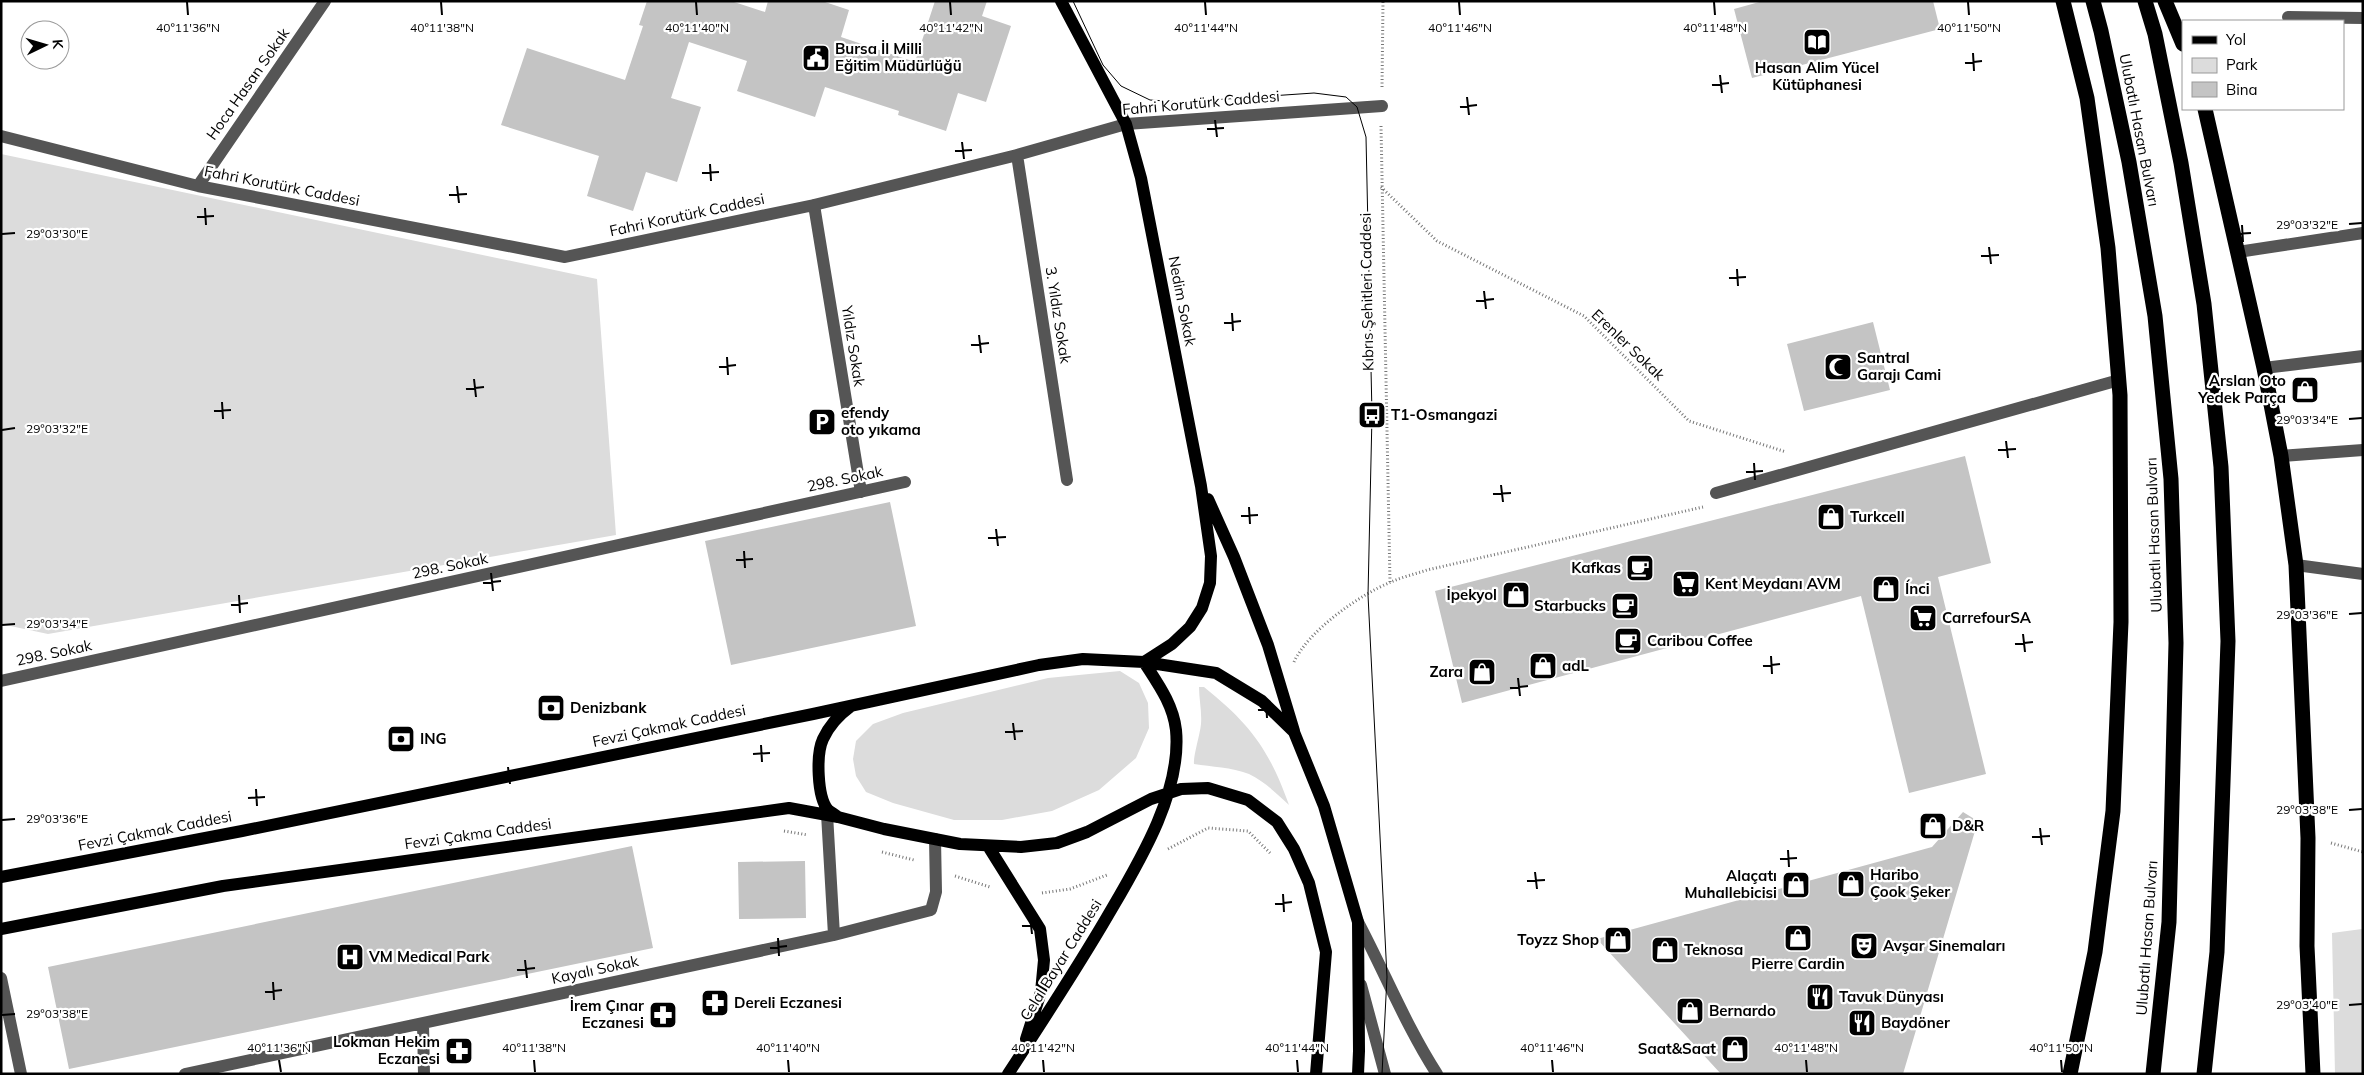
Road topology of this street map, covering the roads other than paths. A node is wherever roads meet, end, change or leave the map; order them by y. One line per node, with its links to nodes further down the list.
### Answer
1 (325, 1): 17 (street, Hoca Hasan Sokak)
2 (1062, 1): 14 (main road, Nedim Sokak)
3 (2063, 1): 23 (highway)
4 (2093, 1): 58 (highway, Ulubatlı Hasan Bulvarı)
5 (2145, 1): 59 (highway)
6 (2165, 1): 11 (highway)
7 (2175, 1): 10 (highway)
8 (2288, 18): 9 (street)
9 (2363, 18)
10 (2182, 25)
11 (2182, 42)
12 (1382, 106): 14 (street, Fahri Korutürk Caddesi)
13 (2205, 110): 20 (highway)
14 (1126, 124): 16 (street, Fahri Korutürk Caddesi); 28 (main road, Nedim Sokak)
15 (1, 136): 17 (street, Fahri Korutürk Caddesi)
16 (1017, 155): 18 (street, Fahri Korutürk Caddesi); 26 (street, 3. Yıldız Sokak)
17 (198, 186): 18 (street, Fahri Korutürk Caddesi)
18 (814, 206): 29 (street, Yıldız Sokak)
19 (2363, 233): 20 (street)
20 (2238, 252): 22 (highway)
21 (2363, 356): 22 (street)
22 (2264, 368): 25 (highway)
23 (2119, 380): 30 (street); 57 (highway)
24 (2363, 450): 25 (street)
25 (2282, 456): 31 (highway)
26 (1067, 480)
27 (905, 482): 29 (street, 298. Sokak)
28 (1201, 486): 33 (main road); 36 (main road)
29 (861, 492): 34 (street, 298. Sokak)
30 (1716, 492)
31 (2296, 565): 32 (street); 60 (highway)
32 (2363, 574)
33 (1144, 662): 35 (main road, Fevzi Çakmak Caddesi); 36 (main road, Fevzi Çakmak Caddesi); 37 (main road, Celal Bayar Caddesi)
34 (1, 681)
35 (852, 705): 38 (main road); 41 (main road, Fevzi Çakmak Caddesi)
36 (1294, 732): 42 (main road)
37 (1168, 794): 40 (main road); 48 (main road, Celal Bayar Caddesi); 53 (main road)
38 (832, 816): 39 (main road, Fevzi Çakma Caddesi); 43 (main road, Fevzi Çakma Caddesi); 44 (street)
39 (935, 839): 40 (main road, Fevzi Çakma Caddesi); 44 (street, Kayalı Sokak)
40 (988, 846): 48 (main road)
41 (1, 877)
42 (1358, 922): 45 (main road); 56 (street)
43 (1, 929)
44 (834, 935): 47 (street, Kayalı Sokak)
45 (1358, 976): 54 (main road); 55 (street)
46 (1, 978): 49 (street)
47 (423, 1024): 50 (street, Kayalı Sokak); 51 (street)
48 (1020, 1055): 52 (main road, Celal Bayar Caddesi)
49 (21, 1074)
50 (185, 1074)
51 (424, 1074)
52 (1008, 1074)
53 (1316, 1074)
54 (1358, 1074)
55 (1385, 1074)
56 (1437, 1074)
57 (2070, 1074)
58 (2153, 1074)
59 (2204, 1074)
60 (2313, 1074)

